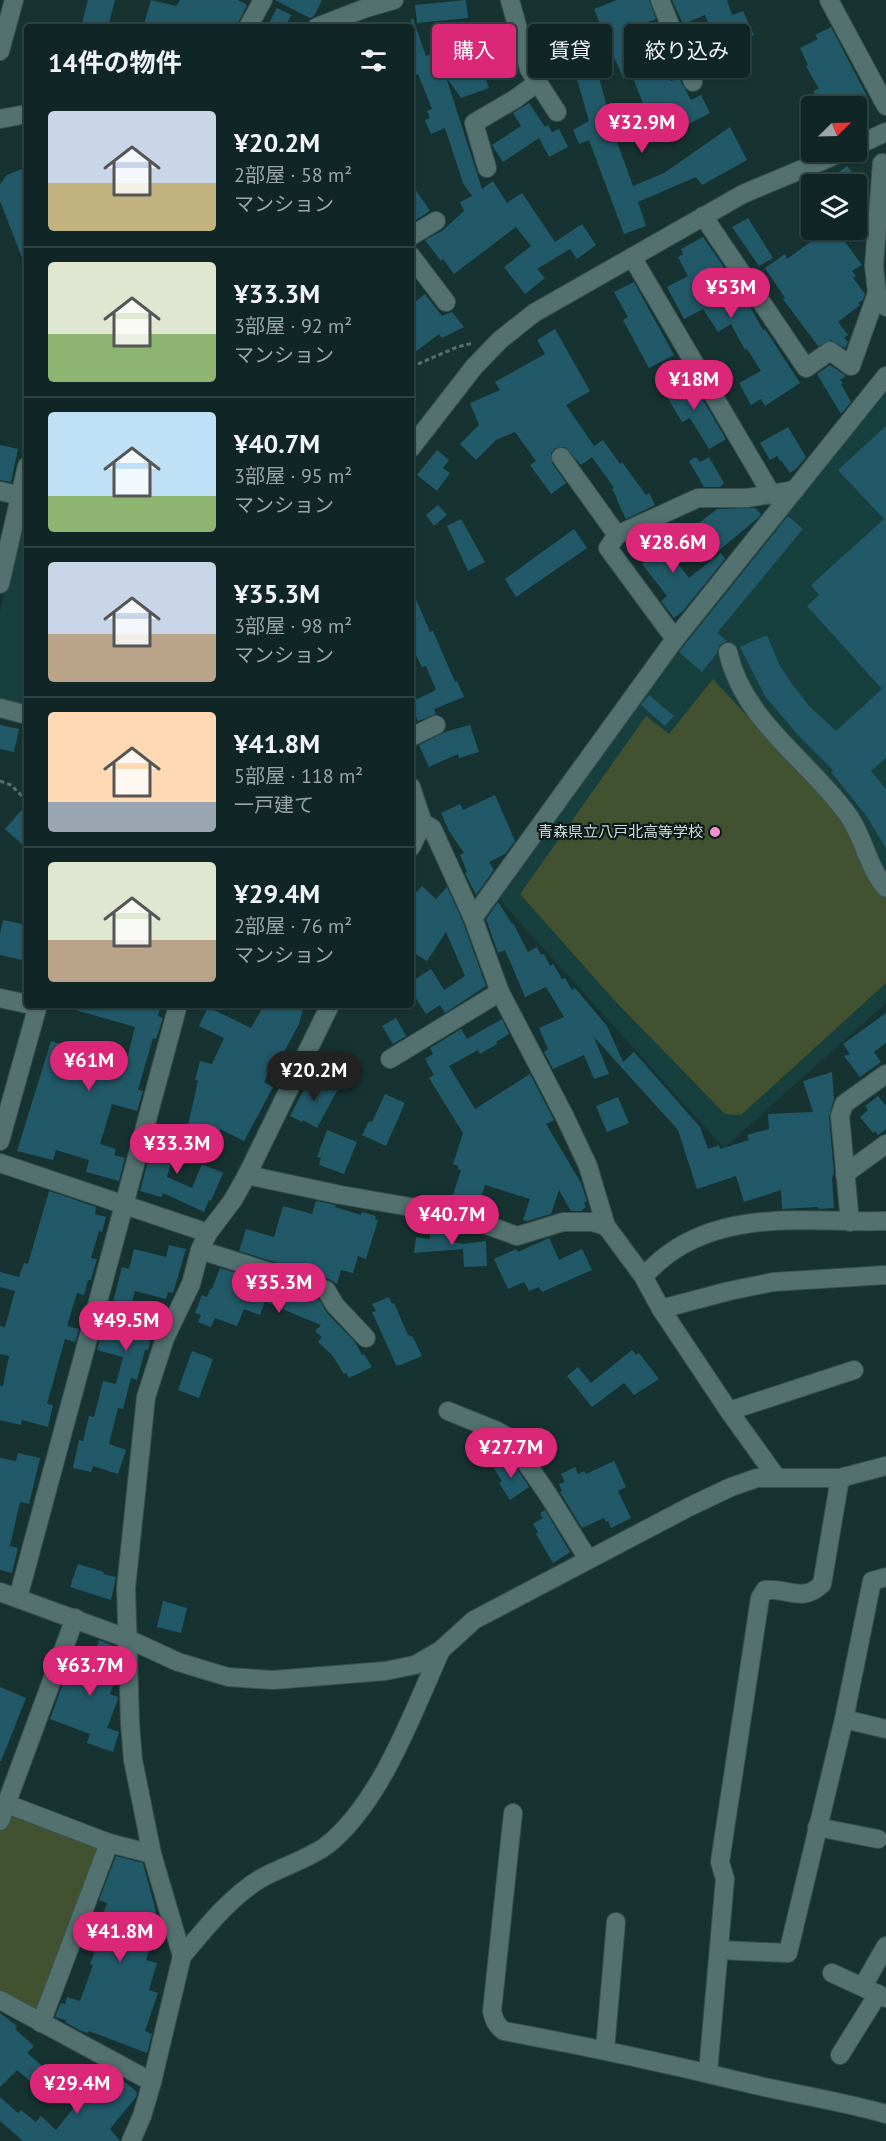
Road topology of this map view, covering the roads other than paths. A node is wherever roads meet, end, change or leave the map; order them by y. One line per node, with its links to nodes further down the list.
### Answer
1 (14, 0): 9 (street)
2 (263, 0): 7 (street)
3 (394, 0): 8 (street)
4 (510, 0): 10 (street)
5 (660, 0): 11 (street)
6 (829, 0): 12 (street)
7 (250, 24)
8 (325, 24)
9 (0, 51)
10 (538, 82): 13 (street); 21 (street)
11 (693, 82)
12 (886, 106)
13 (557, 112)
14 (24, 115): 15 (street)
15 (0, 119)
16 (886, 132): 17 (street)
17 (867, 141)
18 (867, 149): 20 (street)
19 (819, 162): 22 (street)
20 (884, 165): 27 (street)
21 (487, 168)
22 (703, 216): 25 (street); 27 (street)
23 (436, 221): 24 (street)
24 (414, 234)
25 (632, 257): 30 (street); 35 (street)
26 (414, 260): 28 (street)
27 (882, 300)
28 (446, 302)
29 (886, 376): 33 (street)
30 (414, 444)
31 (561, 457): 37 (street)
32 (24, 479): 36 (street)
33 (795, 490): 35 (street); 39 (street)
34 (0, 491): 36 (street)
35 (771, 495): 37 (street)
36 (20, 496): 38 (street)
37 (617, 535): 39 (street)
38 (0, 584)
39 (675, 639): 49 (street)
40 (728, 652): 48 (street)
41 (0, 708): 42 (street)
42 (24, 714)
43 (436, 725): 44 (street)
44 (414, 735)
45 (414, 796): 46 (street)
46 (423, 823): 47 (street); 49 (street)
47 (414, 841)
48 (886, 888)
49 (473, 918): 50 (street)
50 (500, 992): 56 (street); 66 (street)
51 (0, 998): 52 (street)
52 (24, 1003)
53 (32, 1008): 58 (street)
54 (177, 1008): 63 (street)
55 (329, 1008): 62 (street)
56 (390, 1059)
57 (886, 1074): 61 (street)
58 (0, 1141)
59 (886, 1144): 61 (street)
60 (0, 1162): 63 (street)
61 (846, 1174): 65 (street)
62 (247, 1175): 66 (street); 67 (street)
63 (124, 1206): 67 (street); 81 (street)
64 (886, 1221): 65 (street)
65 (850, 1222): 69 (street)
66 (606, 1226): 69 (street)
67 (204, 1241): 71 (street); 83 (street)
68 (886, 1275): 70 (street)
69 (643, 1276): 70 (street)
70 (661, 1309): 74 (street)
71 (366, 1338)
72 (854, 1370): 74 (street)
73 (448, 1411): 78 (street)
74 (729, 1411): 76 (street)
75 (886, 1466): 77 (street)
76 (777, 1478): 77 (street); 78 (street)
77 (840, 1478): 95 (street)
78 (588, 1559): 84 (street)
79 (886, 1577): 85 (street)
80 (0, 1592): 81 (street)
81 (18, 1598): 82 (street)
82 (75, 1618): 83 (street); 87 (street)
83 (126, 1638): 84 (street); 92 (street)
84 (441, 1650): 96 (street)
85 (844, 1719): 86 (street); 89 (street)
86 (886, 1729)
87 (3, 1813): 91 (street)
88 (513, 1813): 101 (street)
89 (817, 1827): 90 (street); 95 (street)
90 (878, 1839)
91 (109, 1843): 92 (street); 100 (street)
92 (153, 1854): 96 (street)
93 (616, 1922): 101 (street)
94 (886, 1946): 98 (street)
95 (719, 1950): 103 (street)
96 (182, 1956): 104 (street)
97 (832, 1973): 98 (street)
98 (876, 1993): 102 (street)
99 (0, 2000): 100 (street)
100 (41, 2023): 104 (street)
101 (605, 2050): 103 (street)
102 (840, 2055)
103 (708, 2072): 105 (street)
104 (152, 2082): 106 (street)
105 (886, 2114)
106 (131, 2141)

